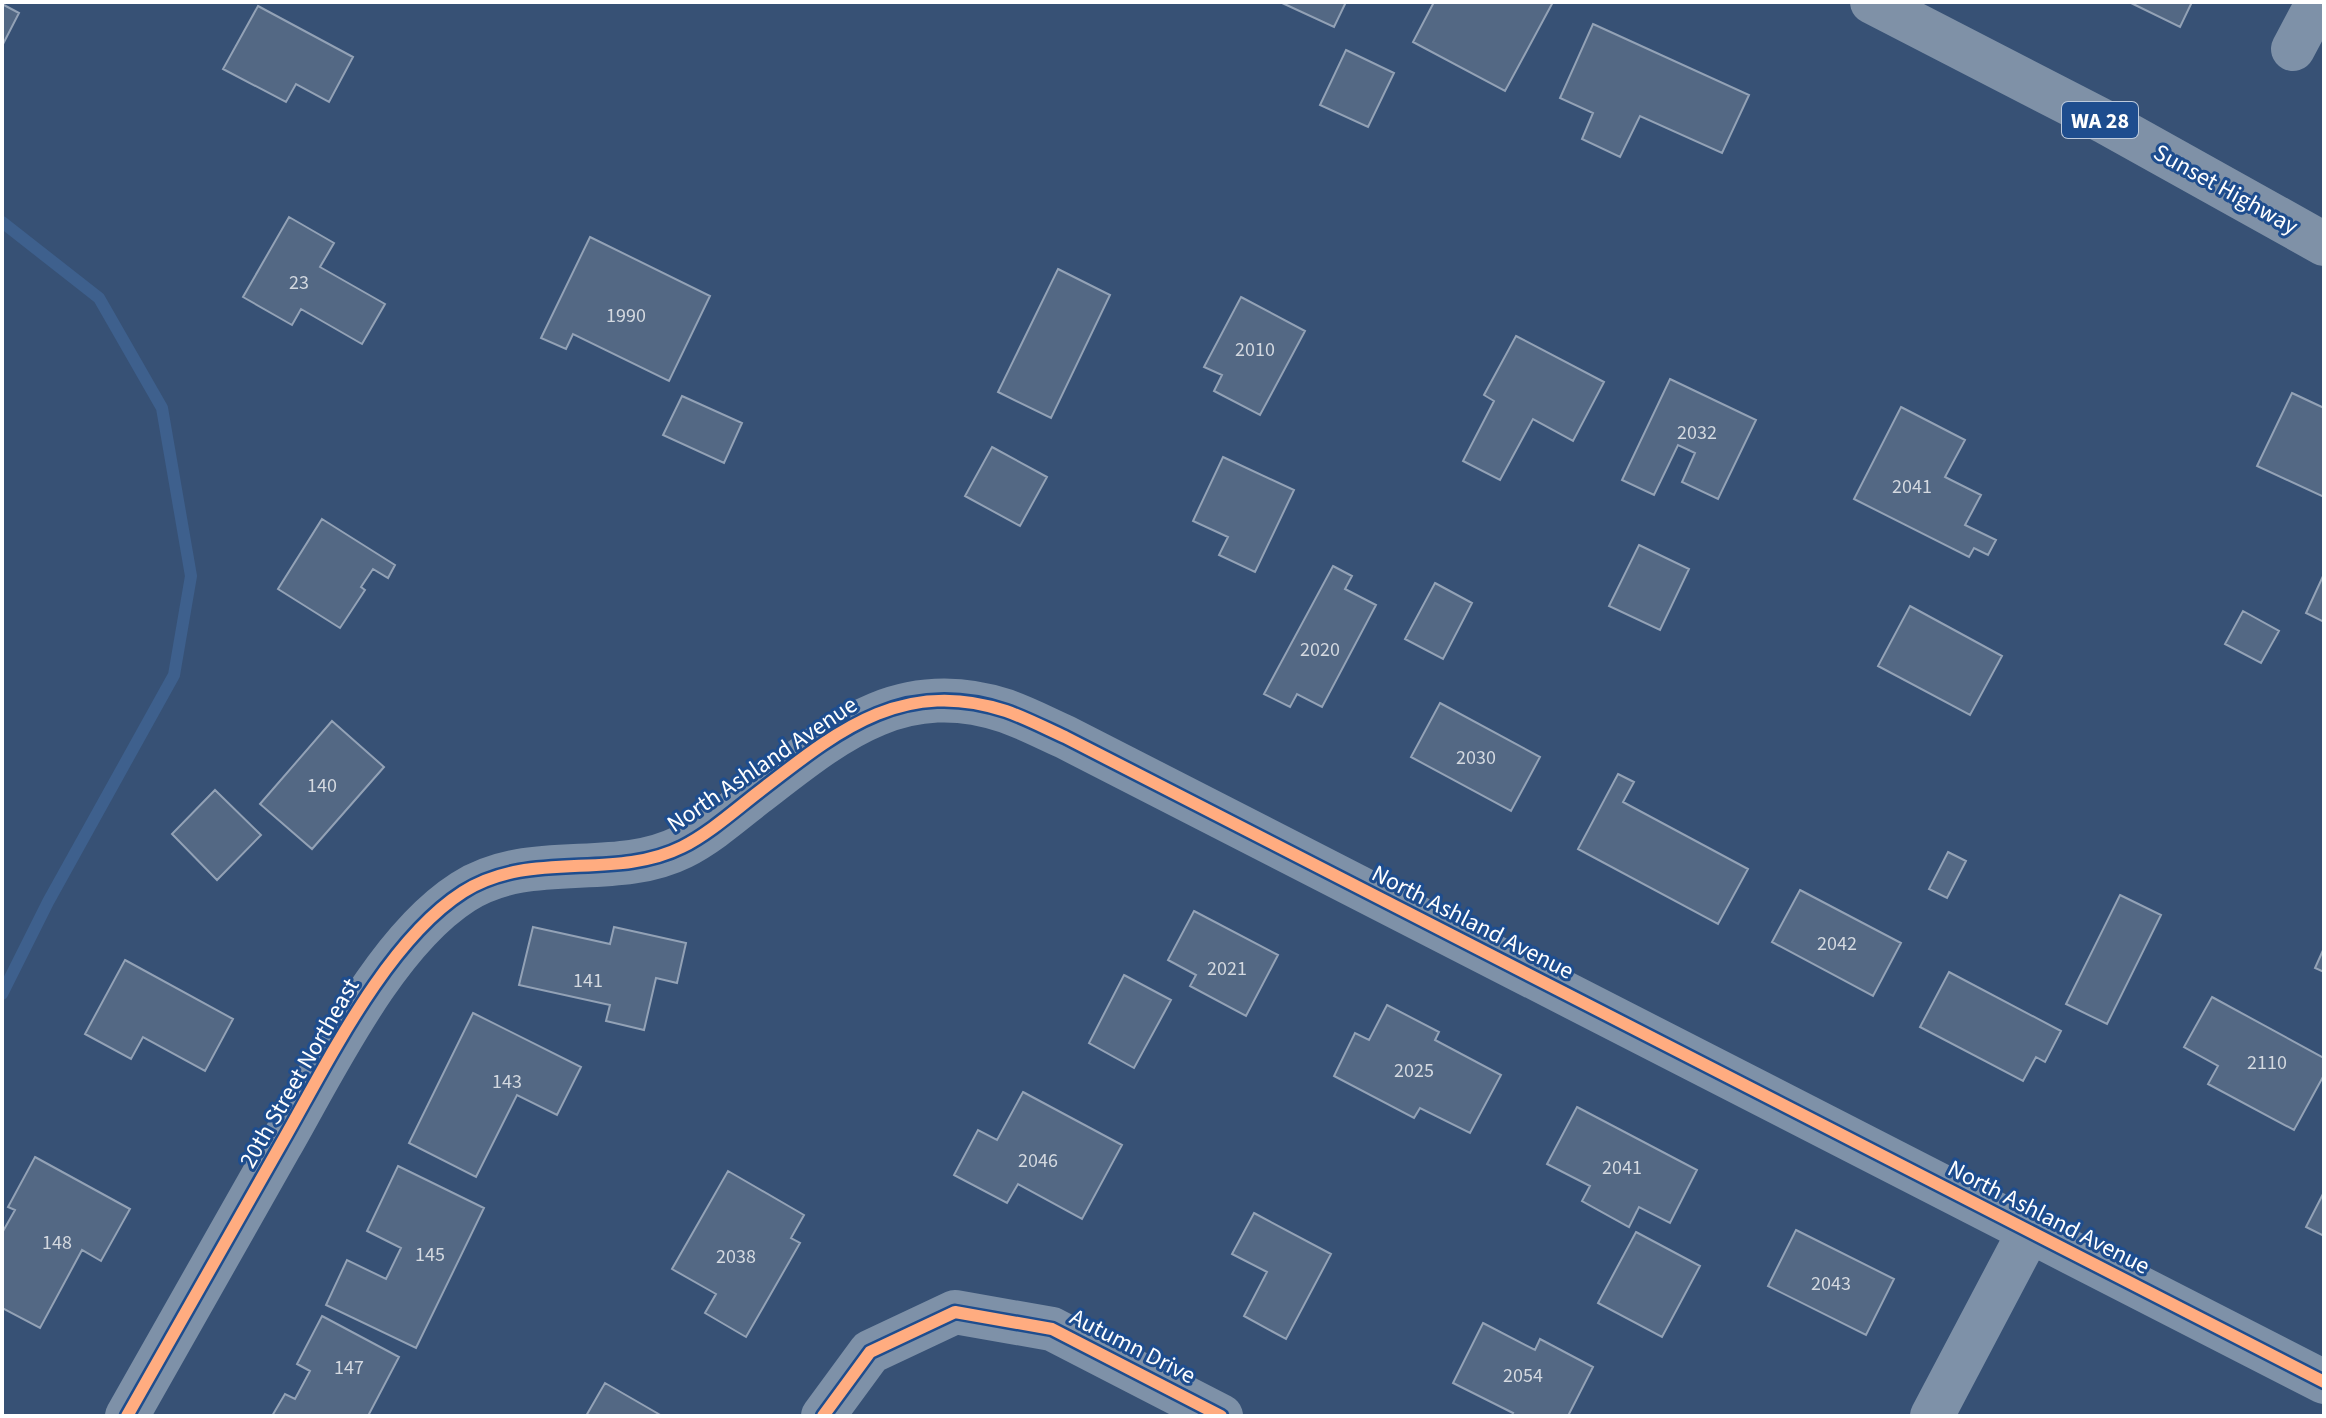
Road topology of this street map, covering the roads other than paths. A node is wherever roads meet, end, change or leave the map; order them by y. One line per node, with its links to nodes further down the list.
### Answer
1 (1872, 2): 4 (highway, Sunset Highway / WA 28)
2 (2318, 2): 3 (street)
3 (2293, 49)
4 (2324, 244)
5 (597, 863): 6 (street, North Ashland Avenue); 8 (street, 20th Street Northeast)
6 (2029, 1232): 7 (street, North Ashland Avenue); 11 (street)
7 (2324, 1382)
8 (127, 1416)
9 (823, 1416): 10 (street, Autumn Drive)
10 (1221, 1416)
11 (1932, 1416)

